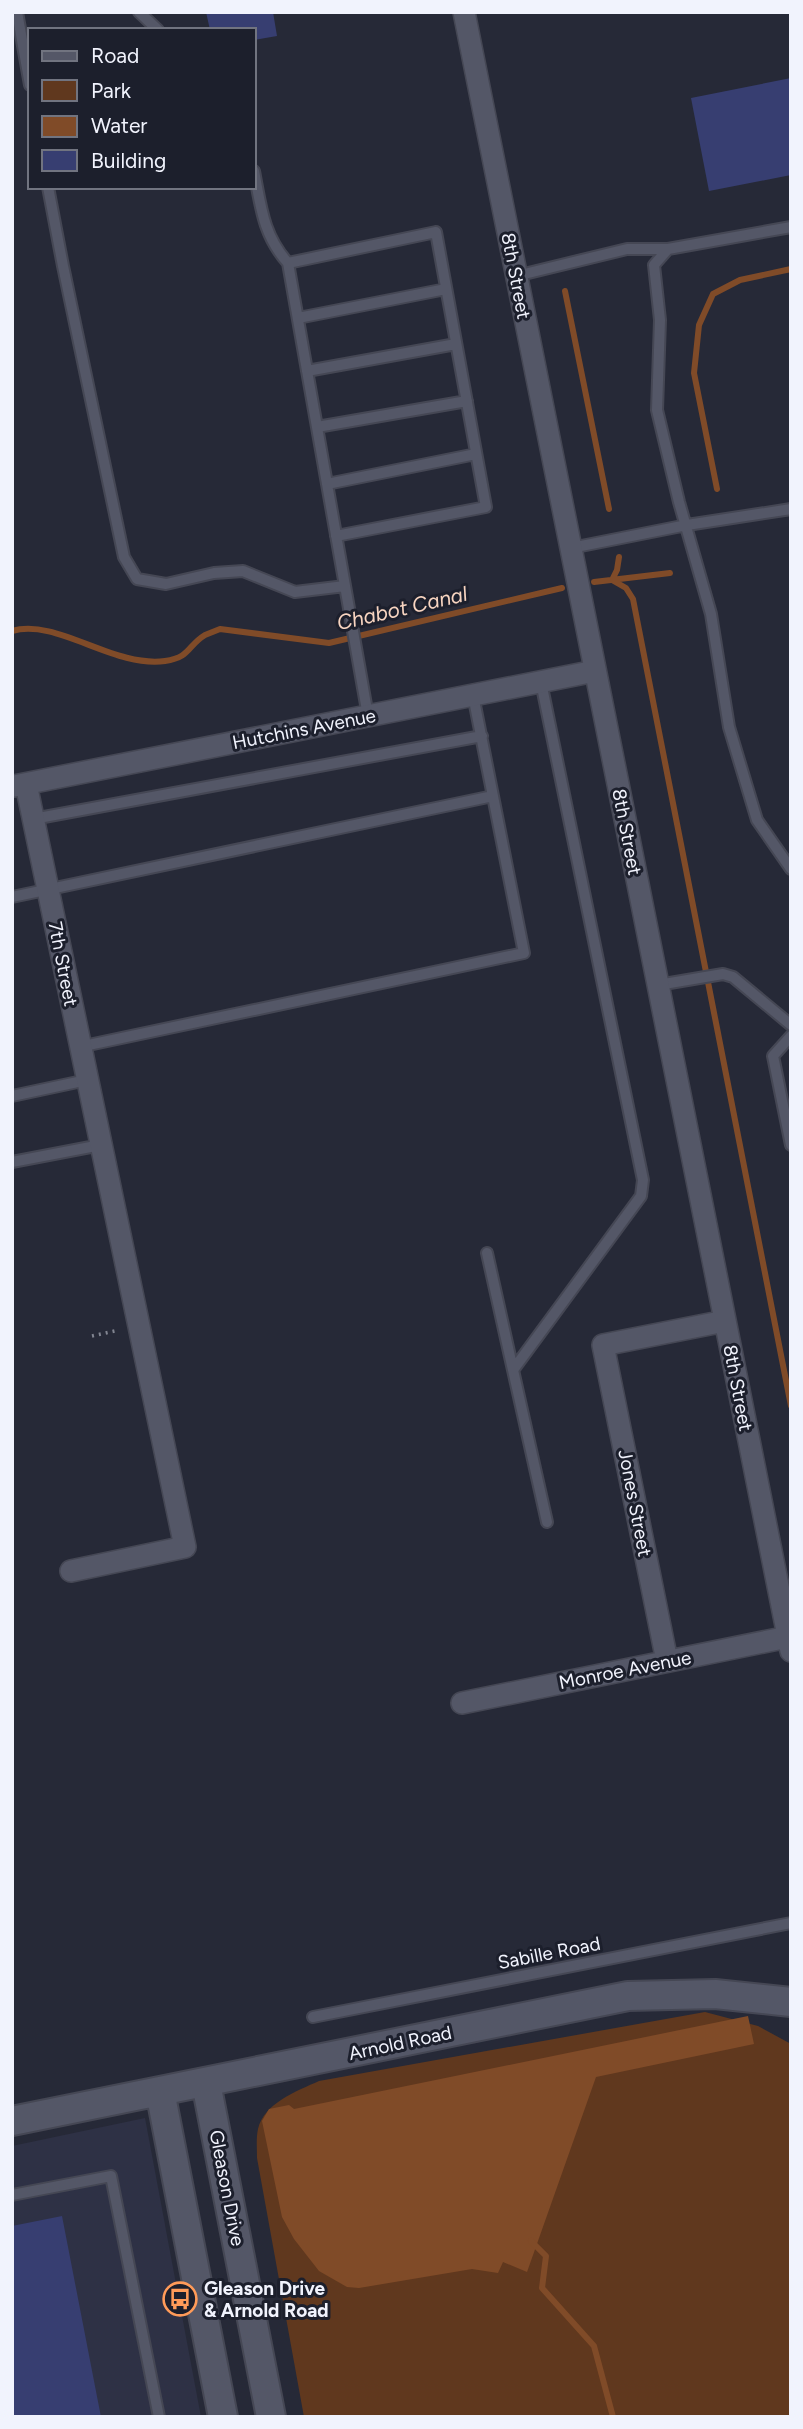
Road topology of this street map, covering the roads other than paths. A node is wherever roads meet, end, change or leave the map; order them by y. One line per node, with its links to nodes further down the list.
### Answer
1 (17, 12): 5 (lane)
2 (139, 12): 4 (lane)
3 (464, 12): 11 (street, 8th Street)
4 (156, 28)
5 (28, 74)
6 (256, 181): 10 (lane)
7 (48, 189): 24 (lane)
8 (791, 227): 9 (lane)
9 (668, 249): 11 (lane); 21 (lane)
10 (288, 263): 12 (lane); 13 (lane)
11 (516, 276): 23 (street, 8th Street)
12 (446, 289): 13 (lane); 14 (lane)
13 (298, 318): 15 (lane)
14 (457, 344): 15 (lane); 16 (lane)
15 (307, 371): 17 (lane)
16 (467, 401): 17 (lane); 18 (lane)
17 (317, 426): 19 (lane)
18 (477, 454): 19 (lane); 22 (lane)
19 (327, 484): 22 (lane)
20 (791, 509): 21 (lane)
21 (687, 525): 23 (lane); 33 (lane)
22 (336, 536): 24 (lane)
23 (570, 548): 25 (street, 8th Street)
24 (345, 586): 28 (lane)
25 (595, 671): 26 (street, Hutchins Avenue); 36 (street, 8th Street)
26 (541, 682): 27 (street, Hutchins Avenue); 47 (lane)
27 (473, 695): 28 (street, Hutchins Avenue); 29 (lane)
28 (368, 716): 30 (street, Hutchins Avenue)
29 (482, 736): 31 (lane); 32 (lane)
30 (19, 785): 32 (street, 7th Street)
31 (494, 796): 34 (lane); 39 (lane)
32 (33, 819): 34 (street, 7th Street)
33 (791, 869)
34 (48, 891): 35 (lane); 39 (street, 7th Street)
35 (12, 897)
36 (658, 985): 37 (lane); 46 (street, 8th Street)
37 (791, 1025)
38 (791, 1036): 43 (lane)
39 (79, 1047): 40 (street, 7th Street)
40 (87, 1080): 41 (lane); 42 (street, 7th Street)
41 (12, 1096)
42 (101, 1144): 44 (lane); 49 (street, 7th Street)
43 (791, 1145)
44 (12, 1162)
45 (487, 1253): 47 (lane)
46 (724, 1321): 50 (street, 8th Street); 51 (street, Jones Street)
47 (513, 1370): 48 (lane)
48 (547, 1522)
49 (71, 1571)
50 (789, 1644): 51 (street, Monroe Avenue)
51 (667, 1661): 52 (street, Monroe Avenue)
52 (463, 1703)
53 (791, 1923): 55 (lane, Sabille Road)
54 (791, 2002): 56 (street, Arnold Road)
55 (313, 2017)
56 (206, 2083): 57 (street, Arnold Road); 62 (street, Gleason Drive)
57 (160, 2091): 58 (street, Arnold Road); 61 (street)
58 (12, 2121)
59 (12, 2195): 60 (lane)
60 (159, 2417)
61 (223, 2417)
62 (271, 2417)

